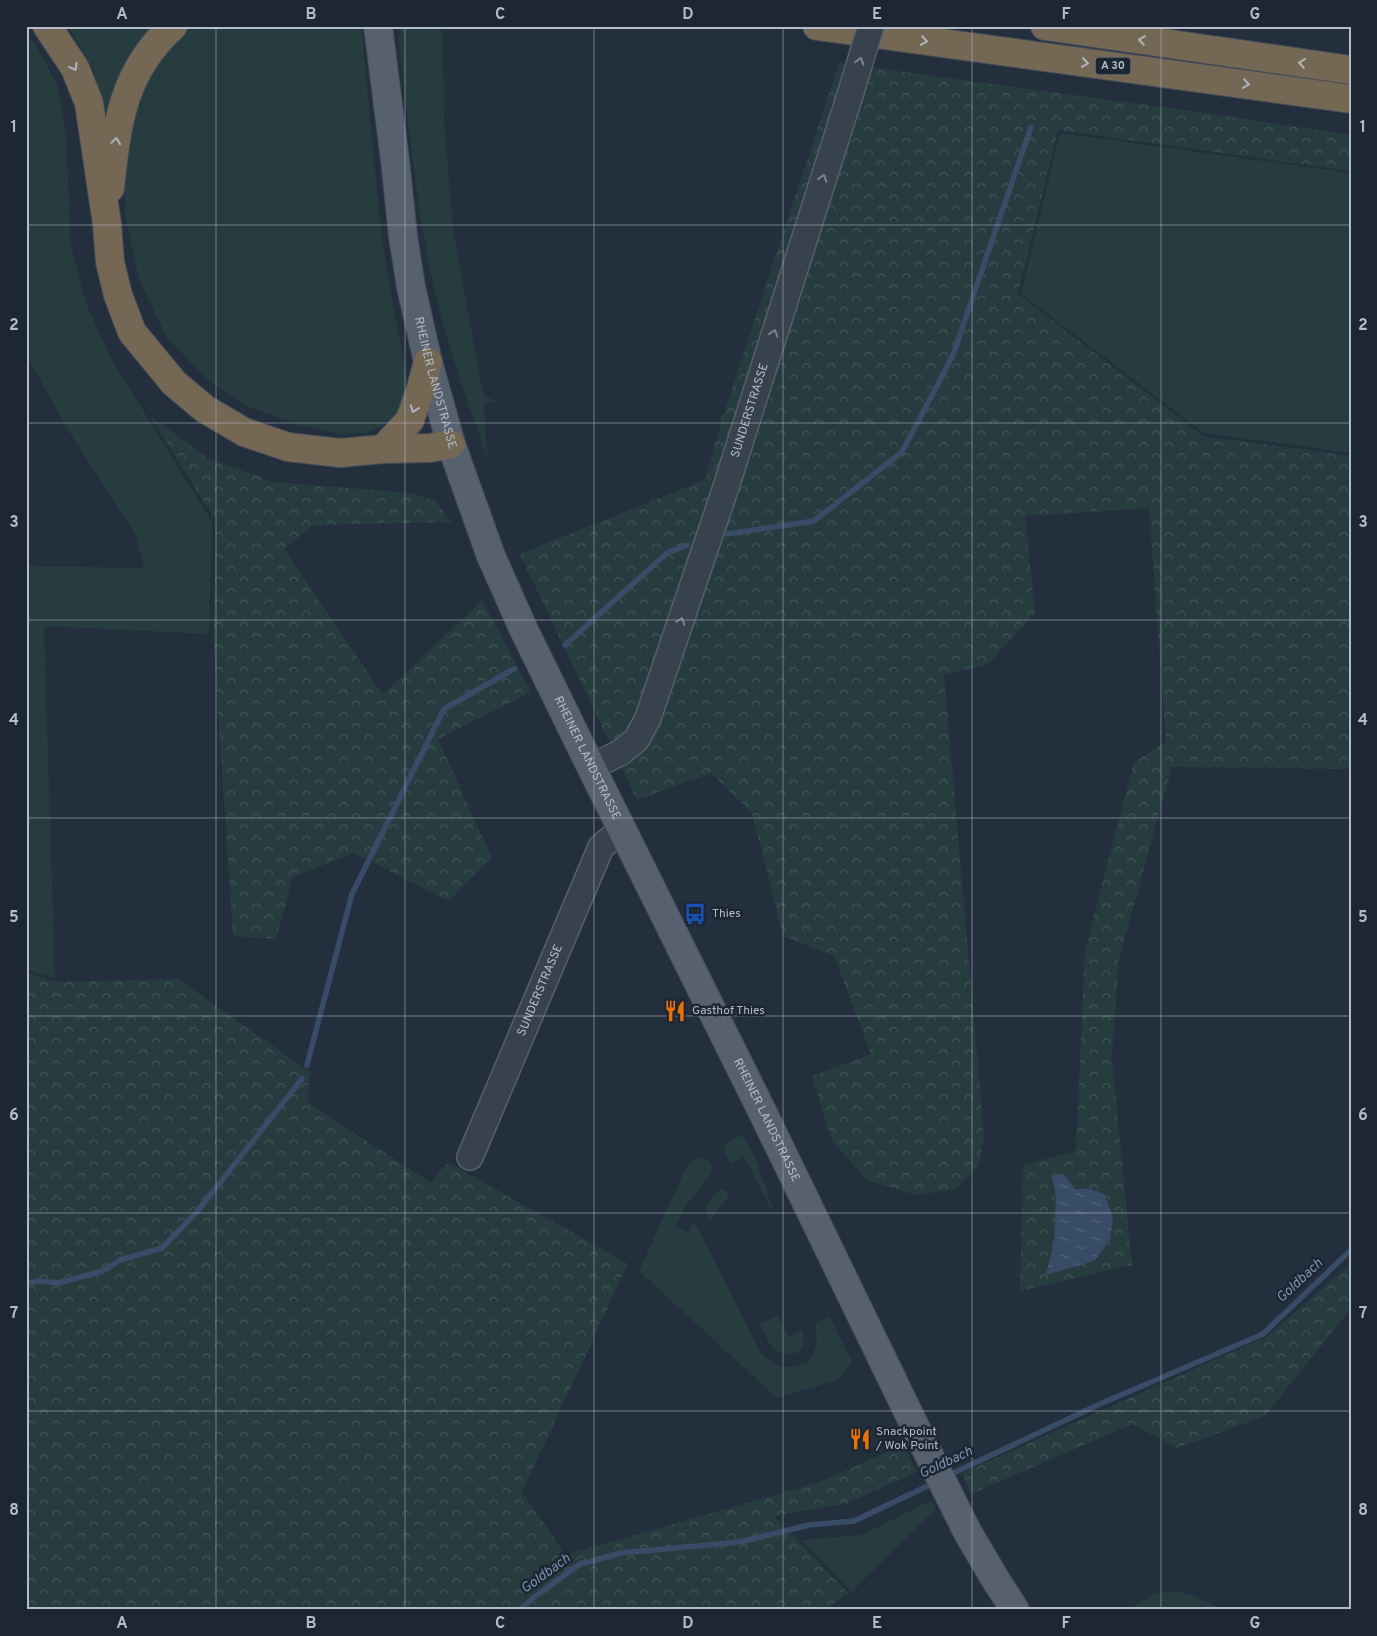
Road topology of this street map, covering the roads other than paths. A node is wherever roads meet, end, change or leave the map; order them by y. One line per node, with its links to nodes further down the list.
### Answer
1 (47, 26): 9 (highway, one-way to 9)
2 (173, 26): 9 (highway, one-way to 2)
3 (818, 26): 8 (highway, A 30, one-way to 8)
4 (871, 26): 13 (street, SUNDERSTRASSE, one-way to 4, bridge)
5 (1045, 26): 7 (highway, one-way to 5)
6 (378, 30): 10 (main road, RHEINER LANDSTRASSE)
7 (1351, 70)
8 (1351, 99)
9 (106, 224): 12 (highway)
10 (428, 362): 11 (main road, RHEINER LANDSTRASSE); 12 (highway, one-way to 12)
11 (451, 444): 12 (highway); 13 (main road, RHEINER LANDSTRASSE)
12 (383, 449)
13 (591, 767): 14 (main road, RHEINER LANDSTRASSE)
14 (622, 830): 15 (street, SUNDERSTRASSE); 16 (main road, RHEINER LANDSTRASSE)
15 (470, 1157)
16 (1013, 1607)

